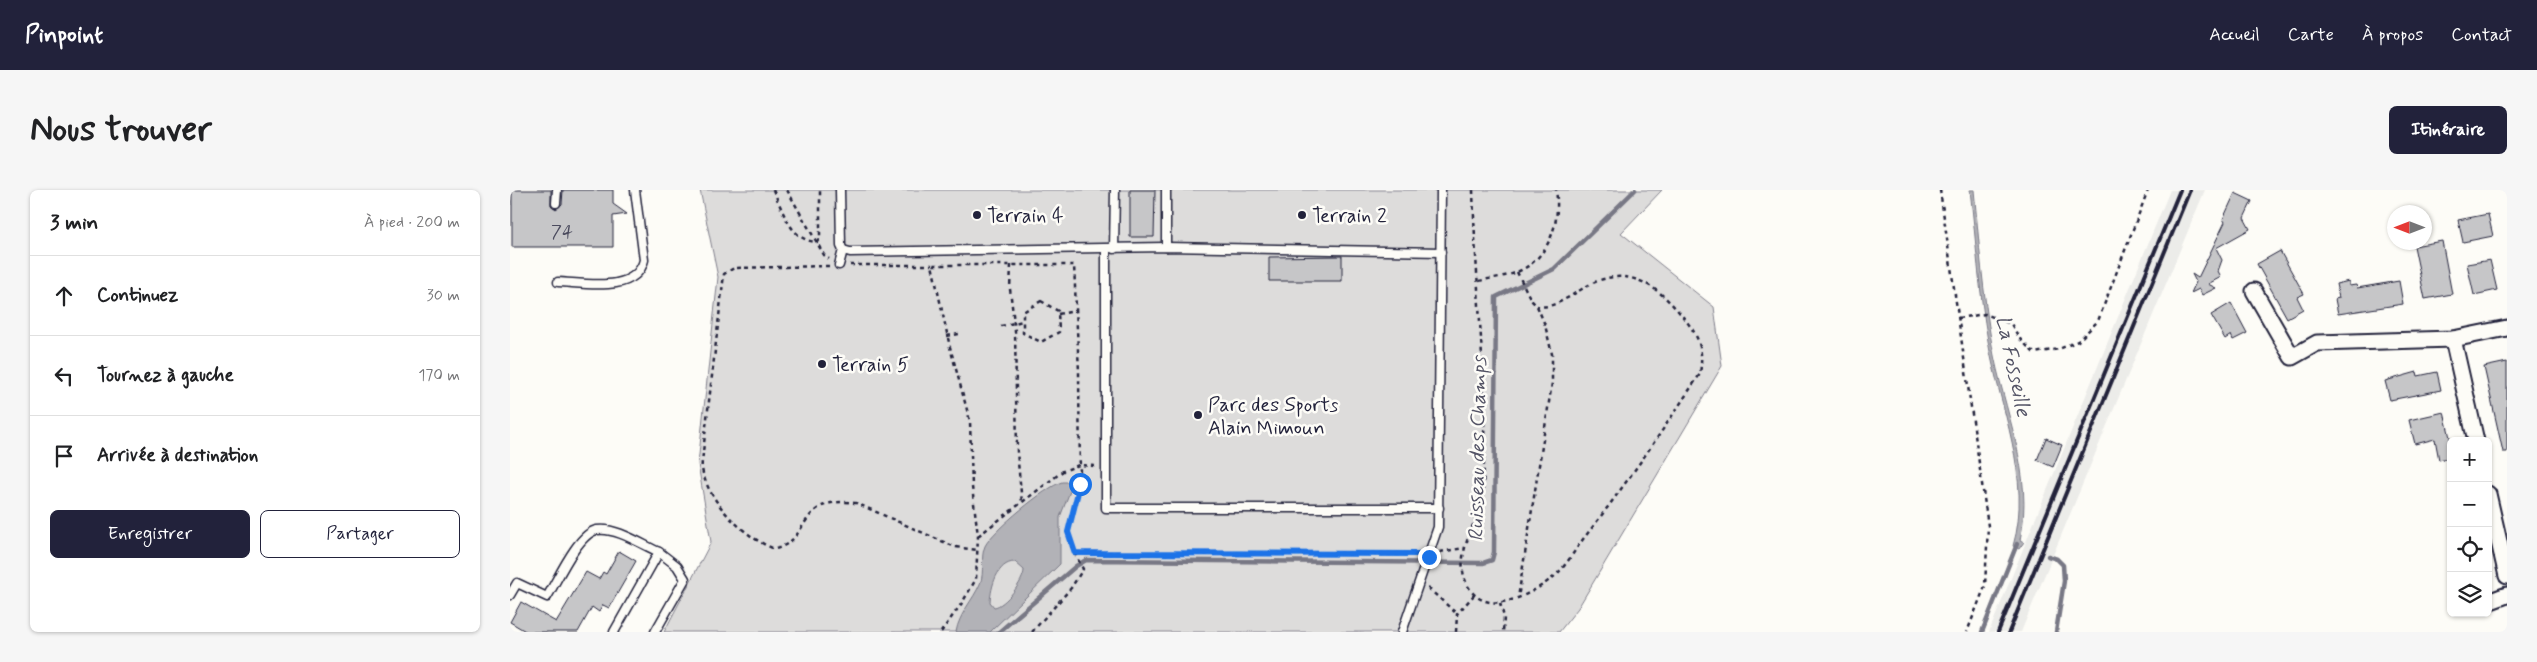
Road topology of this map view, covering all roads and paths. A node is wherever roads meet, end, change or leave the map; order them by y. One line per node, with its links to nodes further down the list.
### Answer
1 (556, 190): 14 (lane)
2 (635, 190): 25 (lane)
3 (773, 190): 15 (path)
4 (787, 190): 15 (path)
5 (820, 190): 15 (path)
6 (840, 190): 18 (lane)
7 (1115, 190): 17 (lane)
8 (1166, 190): 16 (lane)
9 (1441, 190): 19 (lane)
10 (1473, 190): 24 (path)
11 (1556, 190): 23 (path)
12 (1940, 190): 30 (path)
13 (2148, 190): 30 (path)
14 (556, 202)
15 (817, 242): 22 (path)
16 (1166, 247): 17 (lane); 19 (lane)
17 (1110, 248): 18 (lane); 40 (lane)
18 (843, 250): 22 (lane)
19 (1441, 252): 42 (lane)
20 (932, 265): 21 (path); 22 (path); 36 (path)
21 (1011, 265): 28 (path); 32 (path)
22 (838, 266): 46 (path)
23 (1517, 272): 24 (path); 27 (path)
24 (1479, 280): 45 (path)
25 (558, 282)
26 (2254, 292): 37 (street)
27 (1537, 306): 55 (path); 55 (path)
28 (1076, 311): 29 (path); 39 (path)
29 (1058, 314): 31 (path); 31 (path)
30 (1958, 318): 66 (path)
31 (1023, 321): 32 (path)
32 (1014, 323): 33 (path); 41 (path)
33 (1001, 326)
34 (2507, 328): 37 (street)
35 (959, 334): 36 (path)
36 (947, 336): 44 (path)
37 (2453, 339): 38 (street)
38 (2475, 437)
39 (1079, 465): 40 (path); 41 (path); 48 (path)
40 (1106, 467): 42 (lane)
41 (1022, 503): 44 (path)
42 (1439, 508): 49 (lane)
43 (2492, 511): 50 (street)
44 (978, 536): 46 (path)
45 (1464, 548): 49 (path); 52 (path)
46 (978, 550): 61 (path)
47 (659, 552): 53 (lane); 59 (lane); 60 (lane)
48 (1075, 553): 49 (path); 62 (path)
49 (1430, 555): 51 (lane)
50 (2507, 576)
51 (1420, 580): 58 (path); 63 (lane)
52 (1475, 594): 57 (path); 58 (path)
53 (510, 595)
54 (2507, 595): 56 (street)
55 (1518, 598): 57 (path)
56 (2492, 601)
57 (1500, 602): 65 (path)
58 (1457, 614): 64 (path)
59 (614, 632)
60 (655, 632)
61 (941, 632)
62 (1032, 632)
63 (1402, 632)
64 (1456, 632)
65 (1503, 632)
66 (1968, 632)

